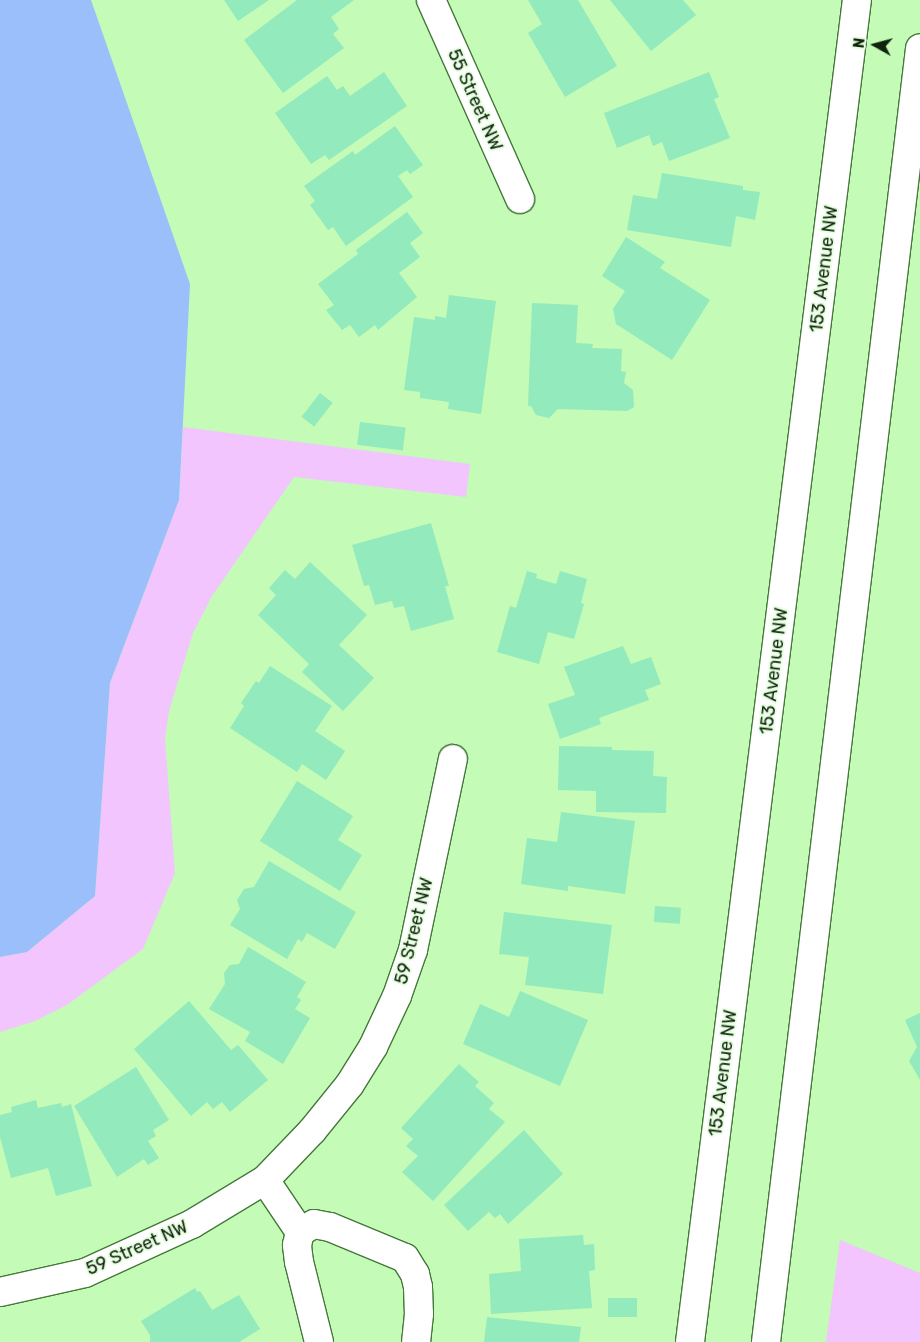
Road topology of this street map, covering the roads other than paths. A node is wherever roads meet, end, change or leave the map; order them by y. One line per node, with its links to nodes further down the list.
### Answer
1 (431, 0): 4 (main road, 55 Street NW)
2 (857, 0): 11 (main road, 153 Avenue NW)
3 (920, 48): 12 (main road)
4 (520, 199)
5 (453, 759): 6 (main road, 59 Street NW)
6 (265, 1180): 7 (main road); 8 (main road, 59 Street NW)
7 (300, 1232): 9 (main road); 10 (main road)
8 (0, 1292)
9 (319, 1342)
10 (416, 1342)
11 (690, 1342)
12 (766, 1342)

